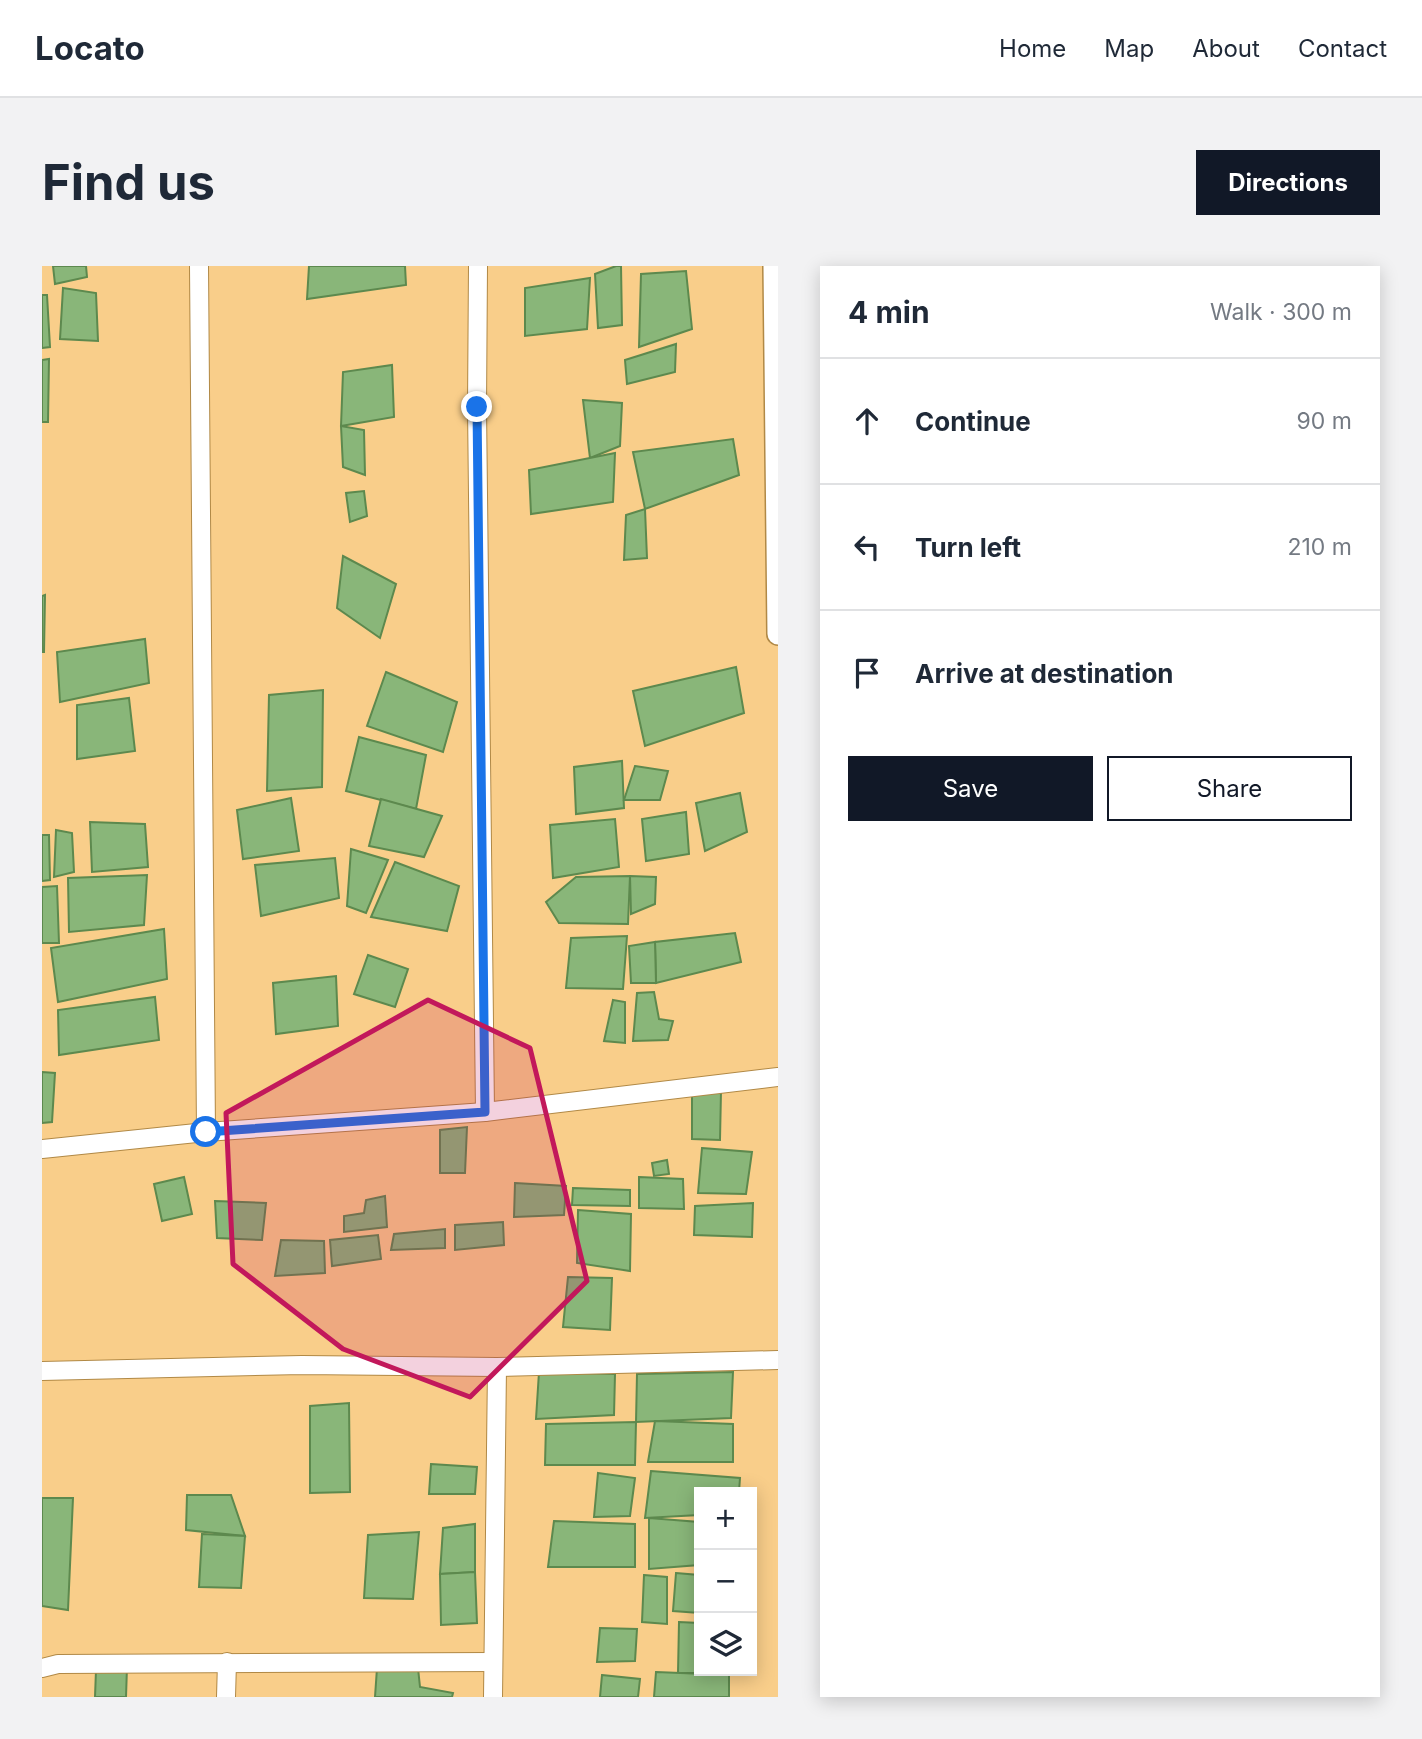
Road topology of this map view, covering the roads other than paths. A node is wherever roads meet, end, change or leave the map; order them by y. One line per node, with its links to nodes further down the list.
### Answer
1 (199, 266): 7 (street)
2 (478, 266): 6 (street)
3 (774, 266): 4 (street)
4 (778, 634)
5 (778, 1077): 6 (street)
6 (485, 1112): 7 (street)
7 (206, 1132): 8 (street)
8 (42, 1149)
9 (778, 1360): 10 (street)
10 (497, 1367): 11 (street); 13 (street)
11 (42, 1371)
12 (227, 1662): 13 (street); 14 (street); 15 (street)
13 (493, 1662): 16 (street)
14 (42, 1668)
15 (226, 1697)
16 (493, 1697)

